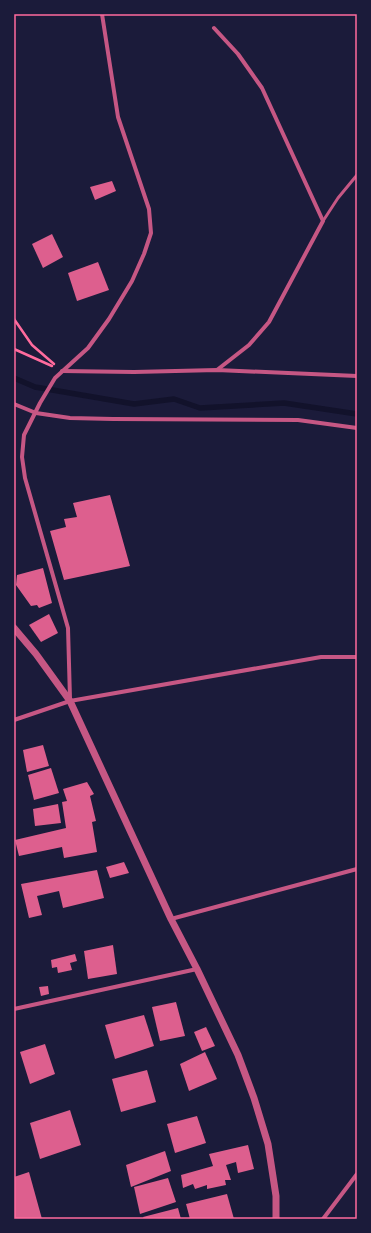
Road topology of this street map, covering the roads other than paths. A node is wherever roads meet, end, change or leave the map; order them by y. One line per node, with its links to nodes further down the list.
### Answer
1 (102, 14): 6 (street)
2 (214, 28): 4 (street)
3 (357, 175): 4 (lane)
4 (323, 221): 5 (street)
5 (217, 370): 6 (street); 7 (street)
6 (62, 371): 9 (street)
7 (357, 376)
8 (14, 404): 9 (street)
9 (36, 412): 10 (street); 13 (street)
10 (357, 428)
11 (14, 628): 13 (street)
12 (357, 657): 13 (street)
13 (70, 701): 14 (street); 16 (street)
14 (14, 720)
15 (357, 869): 16 (street)
16 (171, 919): 17 (street)
17 (197, 969): 18 (street); 20 (street)
18 (14, 1010)
19 (357, 1174): 21 (street)
20 (276, 1219)
21 (323, 1219)

